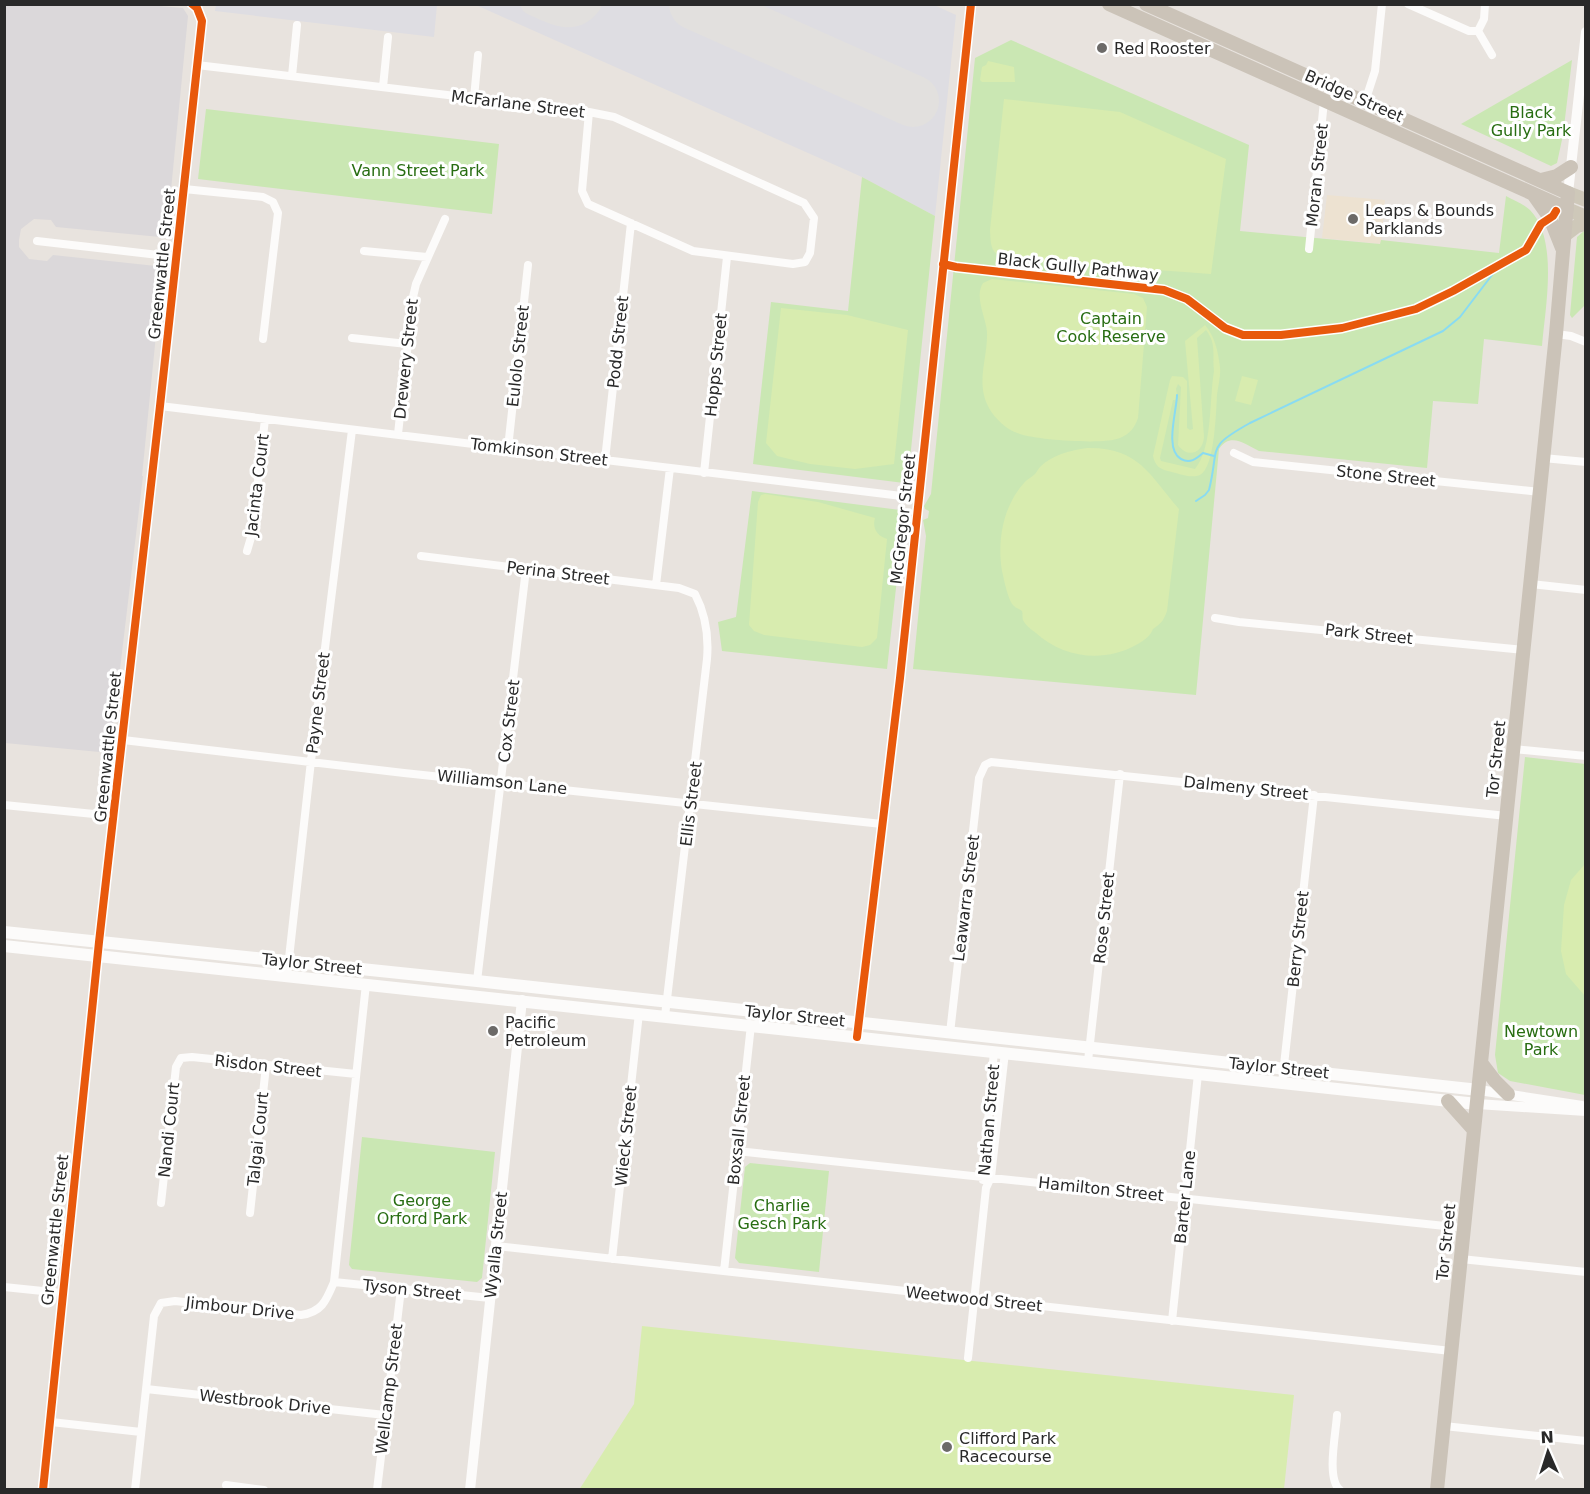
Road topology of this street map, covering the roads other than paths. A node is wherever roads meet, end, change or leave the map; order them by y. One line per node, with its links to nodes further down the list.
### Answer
1 (971, 4): 60 (street, McGregor Street)
2 (1109, 4): 8 (highway, Bridge Street)
3 (1382, 4): 20 (street)
4 (1408, 4): 10 (street)
5 (1485, 4): 10 (street)
6 (195, 6): 15 (street, Greenwattle Street)
7 (1154, 6): 8 (street); 20 (highway, Bridge Street)
8 (1151, 23): 19 (highway, Bridge Street)
9 (297, 25): 16 (street)
10 (1478, 32): 14 (street)
11 (1586, 32): 23 (street, Tor Street)
12 (388, 37): 17 (street)
13 (478, 55): 18 (street)
14 (1492, 56)
15 (197, 65): 16 (street, McFarlane Street); 25 (street, Greenwattle Street)
16 (292, 76): 17 (street, McFarlane Street)
17 (383, 87): 18 (street, McFarlane Street)
18 (474, 98): 21 (street, McFarlane Street)
19 (1324, 101): 22 (highway, Bridge Street); 36 (street, Moran Street)
20 (1365, 102): 22 (street); 24 (highway, Bridge Street)
21 (589, 112): 32 (street); 41 (street, McFarlane Street)
22 (1359, 116): 27 (highway, Bridge Street)
23 (1571, 167): 24 (highway); 26 (street, Tor Street)
24 (1541, 180): 26 (highway, Bridge Street)
25 (184, 189): 39 (street, Greenwattle Street); 45 (street)
26 (1568, 193): 28 (main road, Bridge Street); 29 (highway, Tor Street)
27 (1533, 194): 29 (highway, Bridge Street); 38 (highway)
28 (1586, 200)
29 (1567, 209): 30 (main road, Bridge Street); 34 (highway, Tor Street)
30 (1586, 217)
31 (445, 219): 40 (street, Drewery Street)
32 (631, 223): 41 (street); 55 (street, Podd Street)
33 (1586, 224): 34 (main road)
34 (1565, 235): 38 (highway, Tor Street)
35 (37, 241): 39 (street)
36 (1309, 249)
37 (364, 251): 40 (street)
38 (1563, 253): 43 (highway, Tor Street)
39 (176, 257): 48 (street, Greenwattle Street)
40 (427, 257): 47 (street, Drewery Street)
41 (727, 257): 58 (street, Hopps Street)
42 (528, 265): 52 (street, Eulolo Street)
43 (1556, 334): 46 (street); 54 (highway, Tor Street)
44 (352, 338): 47 (street)
45 (263, 339)
46 (1586, 342)
47 (407, 344): 51 (street, Drewery Street)
48 (160, 406): 49 (street, Tomkinson Street); 70 (street, Greenwattle Street)
49 (265, 419): 50 (street, Tomkinson Street); 61 (street, Jacinta Court)
50 (352, 430): 51 (street, Tomkinson Street); 73 (street, Payne Street)
51 (398, 434): 52 (street, Tomkinson Street)
52 (508, 448): 55 (street, Tomkinson Street)
53 (1234, 453): 59 (street, Stone Street)
54 (1544, 458): 56 (street); 59 (highway, Tor Street)
55 (605, 460): 57 (street, Tomkinson Street)
56 (1586, 462)
57 (670, 468): 58 (street, Tomkinson Street); 65 (street)
58 (704, 473): 60 (street, Tomkinson Street)
59 (1540, 492): 64 (highway, Tor Street)
60 (918, 498): 82 (street, McGregor Street)
61 (247, 551)
62 (421, 556): 63 (street, Perina Street)
63 (526, 569): 65 (street, Perina Street); 76 (street, Cox Street)
64 (1531, 584): 66 (street); 69 (highway, Tor Street)
65 (656, 585): 67 (street, Perina Street)
66 (1586, 590)
67 (695, 594): 78 (street, Ellis Street)
68 (1215, 618): 69 (street, Park Street)
69 (1524, 650): 71 (highway, Tor Street)
70 (123, 740): 73 (street, Williamson Lane); 80 (street, Greenwattle Street)
71 (1514, 748): 72 (street); 81 (highway, Tor Street)
72 (1586, 756)
73 (311, 761): 76 (street, Williamson Lane); 87 (street, Payne Street)
74 (985, 765): 75 (street, Dalmeny Street); 97 (street, Leawarra Street)
75 (1120, 774): 77 (street, Dalmeny Street); 99 (street, Rose Street)
76 (502, 782): 78 (street, Williamson Lane); 89 (street, Cox Street)
77 (1314, 795): 81 (street, Dalmeny Street); 105 (street, Berry Street)
78 (691, 803): 82 (street, Williamson Lane); 92 (street, Ellis Street)
79 (4, 805): 80 (street)
80 (114, 816): 84 (street, Greenwattle Street)
81 (1507, 816): 103 (highway, Tor Street)
82 (882, 824): 95 (street, McGregor Street)
83 (4, 932): 84 (main road, Taylor Street)
84 (99, 942): 86 (street, Greenwattle Street); 87 (main road, Taylor Street)
85 (4, 946): 86 (main road, Taylor Street)
86 (98, 955): 88 (main road, Taylor Street); 128 (street, Greenwattle Street)
87 (289, 962): 88 (street, Payne Street); 89 (main road, Taylor Street)
88 (287, 976): 90 (main road, Taylor Street)
89 (477, 981): 91 (main road); 92 (main road, Taylor Street)
90 (366, 984): 91 (main road, Taylor Street); 106 (street, Jimbour Drive)
91 (522, 1000): 93 (main road, Taylor Street); 120 (street, Wyalla Street)
92 (667, 1003): 94 (street, Ellis Street); 95 (main road, Taylor Street)
93 (639, 1013): 94 (main road, Taylor Street); 121 (street, Wieck Street)
94 (665, 1016): 96 (main road, Taylor Street)
95 (859, 1023): 97 (main road, Taylor Street); 98 (street, McGregor Street)
96 (751, 1025): 98 (main road, Taylor Street); 114 (street, Boxsall Street)
97 (950, 1033): 99 (main road, Taylor Street)
98 (857, 1037): 100 (main road, Taylor Street)
99 (1090, 1047): 102 (street, Rose Street); 105 (main road, Taylor Street)
100 (1000, 1052): 102 (main road, Taylor Street); 115 (street, Nathan Street)
101 (181, 1058): 104 (street, Risdon Street); 117 (street, Nandi Court)
102 (1088, 1061): 107 (main road, Taylor Street)
103 (1482, 1064): 109 (highway); 110 (highway, Tor Street)
104 (266, 1066): 106 (street, Risdon Street); 118 (street, Talgai Court)
105 (1284, 1069): 108 (street, Berry Street); 110 (main road, Taylor Street)
106 (356, 1074): 125 (street, Jimbour Drive)
107 (1198, 1074): 108 (main road, Taylor Street); 116 (street, Barter Lane)
108 (1282, 1083): 111 (main road, Taylor Street)
109 (1508, 1094): 110 (street, Taylor Street); 112 (street, Taylor Street)
110 (1478, 1097): 111 (main road, Taylor Street); 112 (street, Taylor Street); 113 (highway, Tor Street)
111 (1448, 1101): 113 (highway)
112 (1586, 1109)
113 (1474, 1130): 119 (highway, Tor Street)
114 (737, 1151): 115 (street, Hamilton Street); 123 (street, Boxsall Street)
115 (987, 1177): 116 (street, Hamilton Street); 130 (street, Nathan Street)
116 (1185, 1198): 119 (street, Hamilton Street); 131 (street, Barter Lane)
117 (161, 1203)
118 (250, 1213)
119 (1464, 1228): 122 (highway, Tor Street)
120 (496, 1246): 121 (street, Weetwood Street); 129 (street, Wyalla Street)
121 (612, 1259): 123 (street, Weetwood Street)
122 (1461, 1259): 124 (street); 132 (highway, Tor Street)
123 (724, 1271): 130 (street, Weetwood Street)
124 (1586, 1272)
125 (334, 1282): 127 (street, Tyson Street); 134 (street, Jimbour Drive)
126 (4, 1287): 128 (street)
127 (401, 1289): 129 (street, Tyson Street); 135 (street, Wellcamp Street)
128 (62, 1293): 137 (street, Greenwattle Street)
129 (490, 1298): 146 (street, Wyalla Street)
130 (974, 1299): 131 (street, Weetwood Street); 133 (street, Nathan Street)
131 (1172, 1321): 132 (street, Weetwood Street)
132 (1451, 1351): 138 (highway, Tor Street)
133 (968, 1358)
134 (146, 1389): 135 (street, Westbrook Drive); 139 (street, Jimbour Drive)
135 (385, 1414): 145 (street, Wellcamp Street)
136 (1337, 1415): 147 (street)
137 (51, 1422): 139 (street); 142 (street, Greenwattle Street)
138 (1444, 1426): 140 (street); 148 (highway, Tor Street)
139 (141, 1432): 143 (street, Jimbour Drive)
140 (1586, 1441)
141 (226, 1485): 144 (street)
142 (44, 1490)
143 (135, 1490)
144 (264, 1490)
145 (377, 1490)
146 (470, 1490)
147 (1340, 1490)
148 (1437, 1490)

